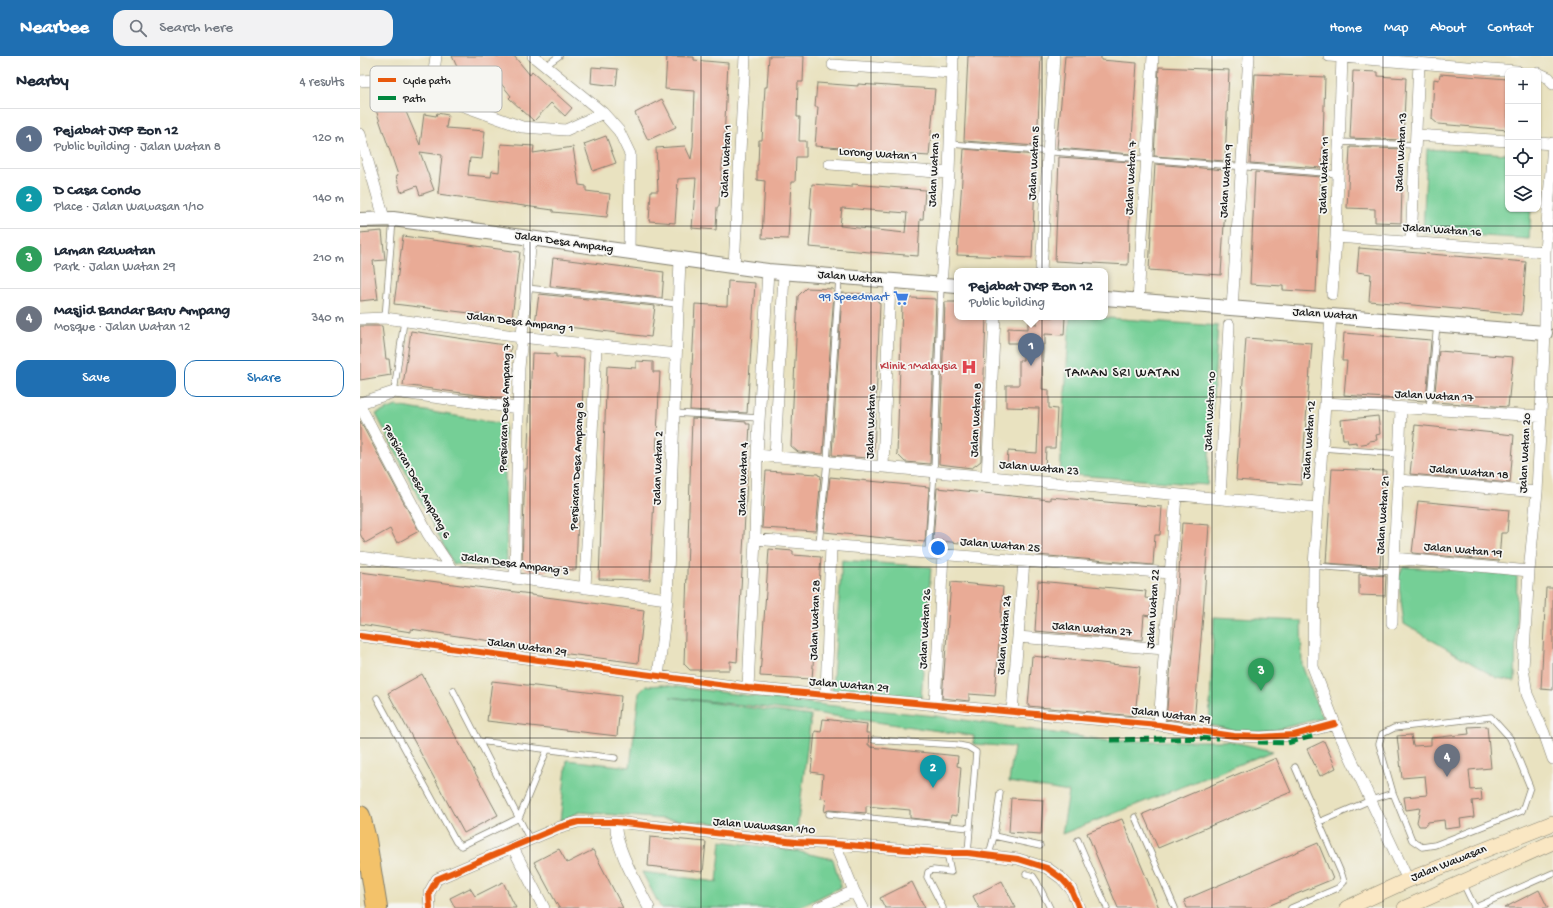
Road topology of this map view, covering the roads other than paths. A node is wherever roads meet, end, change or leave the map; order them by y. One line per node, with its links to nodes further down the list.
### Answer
1 (436, 56): 13 (street)
2 (533, 56): 14 (street)
3 (560, 56): 14 (lane)
4 (745, 56): 44 (street, Jalan Watan 1)
5 (953, 56): 16 (street, Jalan Watan 3)
6 (1054, 56): 30 (street, Jalan Watan 5)
7 (1153, 56): 31 (street, Jalan Watan 7)
8 (1249, 56): 33 (street, Jalan Watan 9)
9 (1329, 56): 10 (street)
10 (1342, 57): 11 (street); 26 (street, Jalan Watan 11)
11 (1419, 63): 15 (street); 24 (street, Jalan Watan 13)
12 (833, 65): 16 (street)
13 (435, 66)
14 (544, 66): 22 (street)
15 (1505, 70)
16 (952, 73): 28 (street, Jalan Watan 3)
17 (1541, 74): 20 (street)
18 (370, 80): 19 (street)
19 (360, 81)
20 (1553, 84)
21 (481, 112): 22 (street)
22 (603, 113): 41 (street)
23 (360, 134): 36 (street)
24 (1415, 140): 25 (street); 26 (lane); 40 (street, Jalan Watan 13)
25 (1505, 141)
26 (1339, 142): 35 (street, Jalan Watan 11)
27 (1541, 143): 29 (street)
28 (950, 144): 30 (lane); 34 (street, Jalan Watan 3)
29 (1553, 144): 42 (street, Jalan Watan 20)
30 (1049, 152): 31 (lane); 45 (street, Jalan Watan 5)
31 (1146, 160): 33 (lane); 55 (street, Jalan Watan 7)
32 (830, 164): 34 (street, Lorong Watan 1)
33 (1241, 167): 35 (lane); 57 (street, Jalan Watan 9)
34 (948, 174): 50 (street, Jalan Watan 3)
35 (1338, 174): 38 (street, Jalan Watan 11)
36 (389, 218): 37 (street, Jalan Desa Ampang); 39 (street, Jalan Desa Ampang); 59 (lane)
37 (360, 220)
38 (1336, 237): 40 (street, Jalan Watan 16); 53 (street, Jalan Watan 11)
39 (530, 238): 41 (street, Jalan Desa Ampang); 52 (street, Persiaran Desa Ampang 7)
40 (1411, 242): 42 (street, Jalan Watan 16)
41 (629, 252): 43 (street, Jalan Desa Ampang)
42 (1546, 252): 65 (street, Jalan Watan 20)
43 (680, 259): 44 (street, Jalan Desa Ampang); 56 (street, Jalan Watan 2)
44 (734, 267): 46 (street, Jalan Desa Ampang)
45 (1041, 268)
46 (768, 271): 47 (street, Jalan Watan); 77 (street, Jalan Watan 4)
47 (784, 273): 48 (street, Jalan Watan); 81 (street)
48 (839, 277): 49 (street, Jalan Watan); 82 (lane)
49 (890, 282): 50 (street, Jalan Watan); 83 (street, Jalan Watan 6)
50 (941, 285): 51 (street, Jalan Watan); 84 (lane)
51 (954, 286)
52 (526, 288): 56 (lane); 66 (street, Persiaran Desa Ampang 7)
53 (1332, 294)
54 (1108, 298): 55 (street, Jalan Watan)
55 (1138, 301): 57 (street, Jalan Watan)
56 (678, 304): 68 (street, Jalan Watan 2)
57 (1232, 308): 58 (street, Jalan Watan)
58 (1331, 315): 63 (street, Jalan Watan); 70 (street, Jalan Watan 12)
59 (384, 318): 60 (street, Jalan Desa Ampang 1); 62 (street, Jalan Desa Ampang 1)
60 (360, 319)
61 (995, 320): 85 (street, Jalan Watan 8)
62 (404, 321): 66 (street, Jalan Desa Ampang 1); 69 (lane)
63 (1437, 324): 65 (street, Jalan Watan); 74 (lane)
64 (1229, 325): 89 (street, Jalan Watan 10)
65 (1545, 333): 76 (street, Jalan Watan 20)
66 (521, 337): 67 (street, Jalan Desa Ampang 1); 72 (street, Persiaran Desa Ampang 7)
67 (596, 346): 68 (street, Jalan Desa Ampang 1); 105 (street, Persiaran Desa Ampang 8)
68 (676, 354): 75 (street, Jalan Watan 2)
69 (394, 392): 71 (street); 72 (street)
70 (1326, 403): 73 (street, Jalan Watan 17); 78 (street, Jalan Watan 12)
71 (360, 405): 100 (street, Persiaran Desa Ampang 6)
72 (518, 408): 104 (street, Persiaran Desa Ampang 7)
73 (1401, 408): 74 (street, Jalan Watan 17); 79 (street, Jalan Watan 21)
74 (1429, 410): 76 (street, Jalan Watan 17)
75 (674, 413): 77 (lane); 106 (street, Jalan Watan 2)
76 (1541, 416): 87 (street, Jalan Watan 20)
77 (759, 418): 80 (street, Jalan Watan 4)
78 (1323, 448): 79 (lane); 90 (street, Jalan Watan 12)
79 (1400, 454): 86 (street, Jalan Watan 21)
80 (757, 455): 81 (street, Jalan Watan 23); 91 (street, Jalan Watan 4)
81 (775, 457): 82 (street, Jalan Watan 23)
82 (827, 462): 83 (street, Jalan Watan 23); 92 (lane)
83 (883, 467): 84 (street, Jalan Watan 23)
84 (934, 472): 85 (street, Jalan Watan 23); 94 (lane)
85 (987, 477): 88 (street, Jalan Watan 23)
86 (1399, 480): 87 (street, Jalan Watan 18); 97 (street, Jalan Watan 21)
87 (1537, 492): 101 (street, Jalan Watan 20)
88 (1176, 495): 89 (street, Jalan Watan 23); 103 (street, Jalan Watan 22)
89 (1220, 499): 90 (street, Jalan Watan 23)
90 (1318, 508): 99 (street, Jalan Watan 12)
91 (755, 539): 92 (street, Jalan Watan 25); 112 (street, Jalan Watan 4)
92 (819, 544): 93 (street, Jalan Watan 25)
93 (831, 545): 94 (street, Jalan Watan 25); 114 (street, Jalan Watan 28)
94 (928, 553): 95 (street, Jalan Watan 25)
95 (944, 554): 98 (street, Jalan Watan 25); 116 (street, Jalan Watan 26)
96 (360, 558): 100 (street, Jalan Desa Ampang 3)
97 (1394, 558): 101 (street, Jalan Watan 19); 102 (street, Jalan Watan 21)
98 (1024, 561): 103 (street, Jalan Watan 25); 109 (street, Jalan Watan 24)
99 (1314, 566): 102 (lane); 118 (street, Jalan Watan 12)
100 (452, 570): 104 (street, Jalan Desa Ampang 3)
101 (1529, 571): 120 (street, Jalan Watan 20)
102 (1393, 572): 107 (street, Jalan Watan 21)
103 (1170, 573): 110 (street, Jalan Watan 22)
104 (515, 579): 105 (street, Jalan Desa Ampang 3)
105 (585, 588): 106 (street, Jalan Desa Ampang 3)
106 (668, 599): 111 (street, Jalan Watan 2)
107 (1392, 623)
108 (360, 636): 111 (street, Jalan Watan 29)
109 (1018, 637): 110 (street, Jalan Watan 27); 117 (street, Jalan Watan 24)
110 (1164, 649): 119 (street, Jalan Watan 22)
111 (658, 677): 112 (street, Jalan Watan 29)
112 (748, 688): 114 (street, Jalan Watan 29)
113 (453, 690): 122 (lane)
114 (826, 695): 116 (street, Jalan Watan 29)
115 (378, 698): 133 (lane)
116 (935, 705): 117 (street, Jalan Watan 29)
117 (1012, 712): 119 (street, Jalan Watan 29)
118 (1335, 724): 119 (street, Jalan Watan 29); 129 (street, Jalan Watan 12)
119 (1159, 725)
120 (1549, 734): 125 (street, Jalan Watan 20)
121 (874, 740): 137 (lane)
122 (479, 741): 123 (lane); 133 (lane)
123 (547, 750): 124 (lane); 133 (lane)
124 (615, 758)
125 (1553, 759)
126 (1295, 767): 135 (lane)
127 (1000, 793): 139 (lane)
128 (1393, 793): 128 (lane); 129 (lane)
129 (1371, 800): 135 (lane); 151 (street)
130 (829, 814): 137 (lane)
131 (360, 816): 155 (highway)
132 (1136, 816): 165 (lane)
133 (519, 818): 140 (lane)
134 (616, 822): 140 (street, Jalan Wawasan 1/10); 143 (street, Jalan Wawasan 1/10); 158 (street)
135 (1319, 822): 166 (lane)
136 (1553, 823): 151 (main road, Jalan Wawasan)
137 (970, 828): 147 (lane)
138 (360, 835): 154 (street)
139 (994, 836): 144 (lane); 148 (lane)
140 (530, 840): 145 (street, Jalan Wawasan 1/10)
141 (1078, 840): 164 (lane)
142 (1553, 842): 152 (main road, Jalan Wawasan)
143 (835, 844): 146 (street, Jalan Wawasan 1/10); 153 (street)
144 (1040, 846)
145 (513, 848): 156 (street, Jalan Wawasan 1/10); 157 (street)
146 (947, 853): 147 (street, Jalan Wawasan 1/10); 161 (lane)
147 (968, 853): 148 (street, Jalan Wawasan 1/10)
148 (989, 855): 163 (street, Jalan Wawasan 1/10)
149 (1553, 873): 169 (lane)
150 (1026, 874): 162 (lane)
151 (1408, 880): 167 (main road, Jalan Wawasan)
152 (1463, 882): 168 (main road, Jalan Wawasan); 169 (lane)
153 (854, 891): 159 (street); 160 (street)
154 (373, 908)
155 (377, 908)
156 (430, 908)
157 (544, 908)
158 (649, 908)
159 (818, 908)
160 (863, 908)
161 (943, 908)
162 (1050, 908)
163 (1079, 908)
164 (1107, 908)
165 (1175, 908)
166 (1291, 908)
167 (1347, 908)
168 (1405, 908)
169 (1474, 908)

